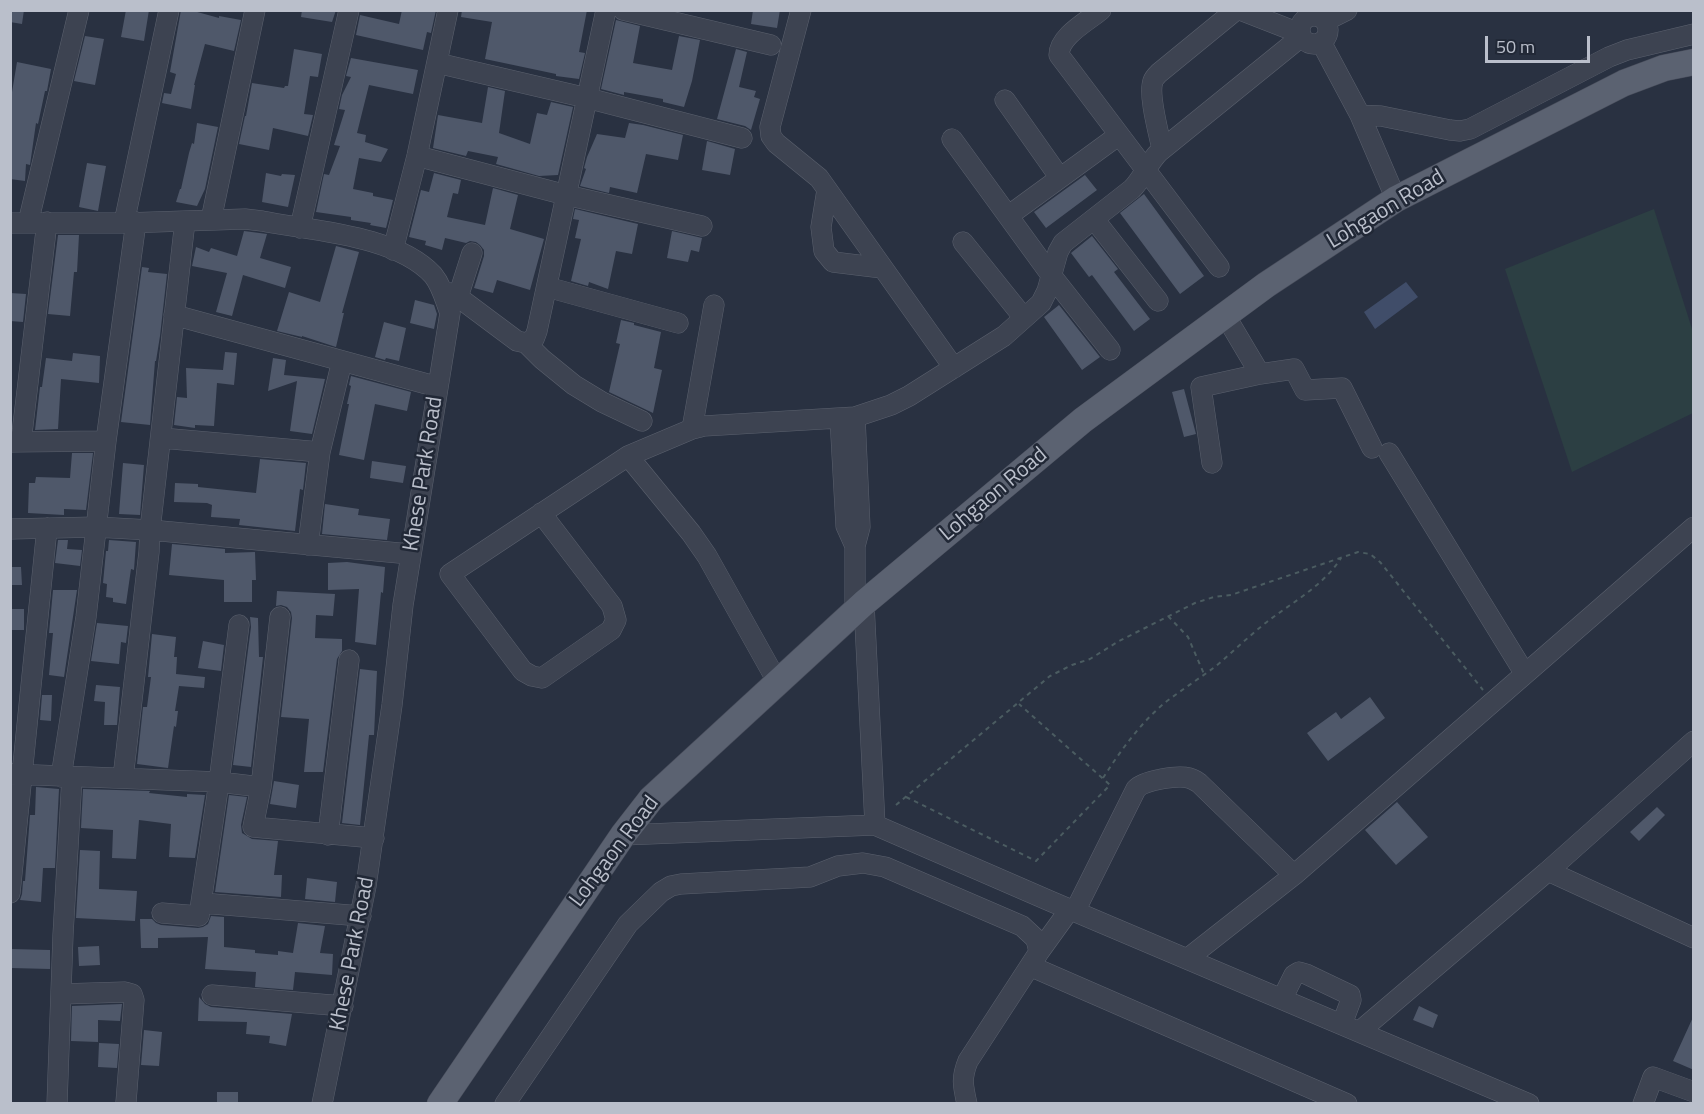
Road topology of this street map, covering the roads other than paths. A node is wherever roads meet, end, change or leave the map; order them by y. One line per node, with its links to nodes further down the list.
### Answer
1 (79, 10): 34 (street)
2 (169, 10): 36 (street)
3 (255, 10): 33 (street)
4 (349, 10): 38 (street)
5 (448, 10): 17 (street)
6 (606, 10): 18 (street)
7 (623, 10): 15 (street)
8 (801, 10): 28 (street)
9 (1101, 10): 21 (street)
10 (1236, 10): 24 (street)
11 (1240, 10): 13 (street)
12 (1347, 10): 13 (street)
13 (1306, 24): 20 (street); 24 (street)
14 (1694, 34): 20 (street)
15 (771, 45)
16 (1694, 62): 30 (main road, Lohgaon Road)
17 (437, 63): 18 (street); 25 (street)
18 (587, 98): 22 (street); 29 (street)
19 (1005, 100): 27 (street)
20 (1360, 115): 30 (street)
21 (1119, 135): 26 (street); 27 (street)
22 (742, 138)
23 (952, 139): 31 (street)
24 (1162, 149): 26 (street)
25 (417, 156): 29 (street); 40 (street)
26 (1146, 171): 32 (street); 42 (street)
27 (1060, 178): 31 (street)
28 (827, 190): 43 (street); 43 (street)
29 (566, 195): 37 (street); 45 (street)
30 (1396, 199): 50 (main road, Lohgaon Road)
31 (1008, 216): 44 (street)
32 (1094, 219): 44 (street); 47 (street)
33 (210, 220): 35 (street, Khese Park Road); 38 (street, Khese Park Road)
34 (28, 222): 36 (street, Khese Park Road); 64 (street)
35 (185, 222): 36 (street, Khese Park Road); 49 (street)
36 (130, 223): 63 (street)
37 (702, 226)
38 (300, 228): 40 (street, Khese Park Road)
39 (963, 242): 51 (street)
40 (393, 250): 46 (street, Khese Park Road)
41 (472, 253): 46 (street)
42 (1219, 267)
43 (882, 268): 56 (street)
44 (1051, 275): 51 (street); 54 (street)
45 (548, 287): 52 (street); 53 (street)
46 (450, 293): 53 (street); 58 (street, Khese Park Road)
47 (1158, 301)
48 (714, 305): 61 (street)
49 (174, 315): 55 (street); 62 (street)
50 (1225, 315): 57 (street); 76 (main road, Lohgaon Road)
51 (1024, 318): 56 (street)
52 (678, 323)
53 (526, 343): 60 (street)
54 (1110, 350)
55 (342, 361): 58 (street); 65 (street)
56 (954, 368): 59 (street)
57 (1260, 374): 67 (street); 80 (street)
58 (438, 387): 75 (street, Khese Park Road)
59 (848, 417): 61 (street); 76 (street)
60 (642, 421)
61 (692, 429): 66 (street)
62 (160, 438): 65 (street); 73 (street)
63 (106, 441): 64 (street); 69 (street)
64 (16, 442)
65 (320, 452): 74 (street)
66 (628, 456): 68 (street); 81 (street)
67 (1212, 463)
68 (541, 513): 68 (street)
69 (96, 527): 71 (street); 73 (street); 84 (street)
70 (1694, 527): 80 (street)
71 (47, 528): 72 (street); 83 (street)
72 (10, 529)
73 (150, 530): 74 (street); 85 (street)
74 (308, 545): 75 (street)
75 (410, 554): 91 (street, Khese Park Road)
76 (860, 607): 81 (main road, Lohgaon Road); 88 (street)
77 (280, 617): 87 (street)
78 (239, 625): 86 (street)
79 (350, 660): 89 (street)
80 (1525, 674): 93 (street)
81 (778, 682): 90 (main road, Lohgaon Road)
82 (1694, 741): 92 (street)
83 (16, 774): 84 (street); 94 (street)
84 (66, 777): 85 (street); 102 (street)
85 (123, 778): 86 (street)
86 (219, 782): 87 (street); 95 (street)
87 (261, 787): 89 (street)
88 (875, 825): 90 (street); 96 (street)
89 (328, 835): 91 (street)
90 (622, 835): 111 (main road, Lohgaon Road)
91 (374, 838): 98 (street, Khese Park Road)
92 (1548, 871): 99 (street); 106 (street)
93 (1294, 875): 96 (street); 100 (street)
94 (10, 893)
95 (201, 903): 97 (street); 98 (street)
96 (1072, 910): 100 (street); 101 (street)
97 (162, 913)
98 (360, 916): 105 (street, Khese Park Road)
99 (1694, 938)
100 (1187, 958): 104 (street)
101 (1034, 959): 112 (street); 113 (street); 114 (street)
102 (61, 994): 108 (street); 109 (street)
103 (213, 995): 105 (street)
104 (1282, 999): 106 (street); 106 (street)
105 (343, 1006): 110 (street, Khese Park Road)
106 (1351, 1027): 115 (street)
107 (1694, 1092): 116 (street)
108 (126, 1102)
109 (57, 1104)
110 (322, 1104)
111 (440, 1104)
112 (505, 1104)
113 (967, 1104)
114 (1347, 1104)
115 (1529, 1104)
116 (1643, 1104)

